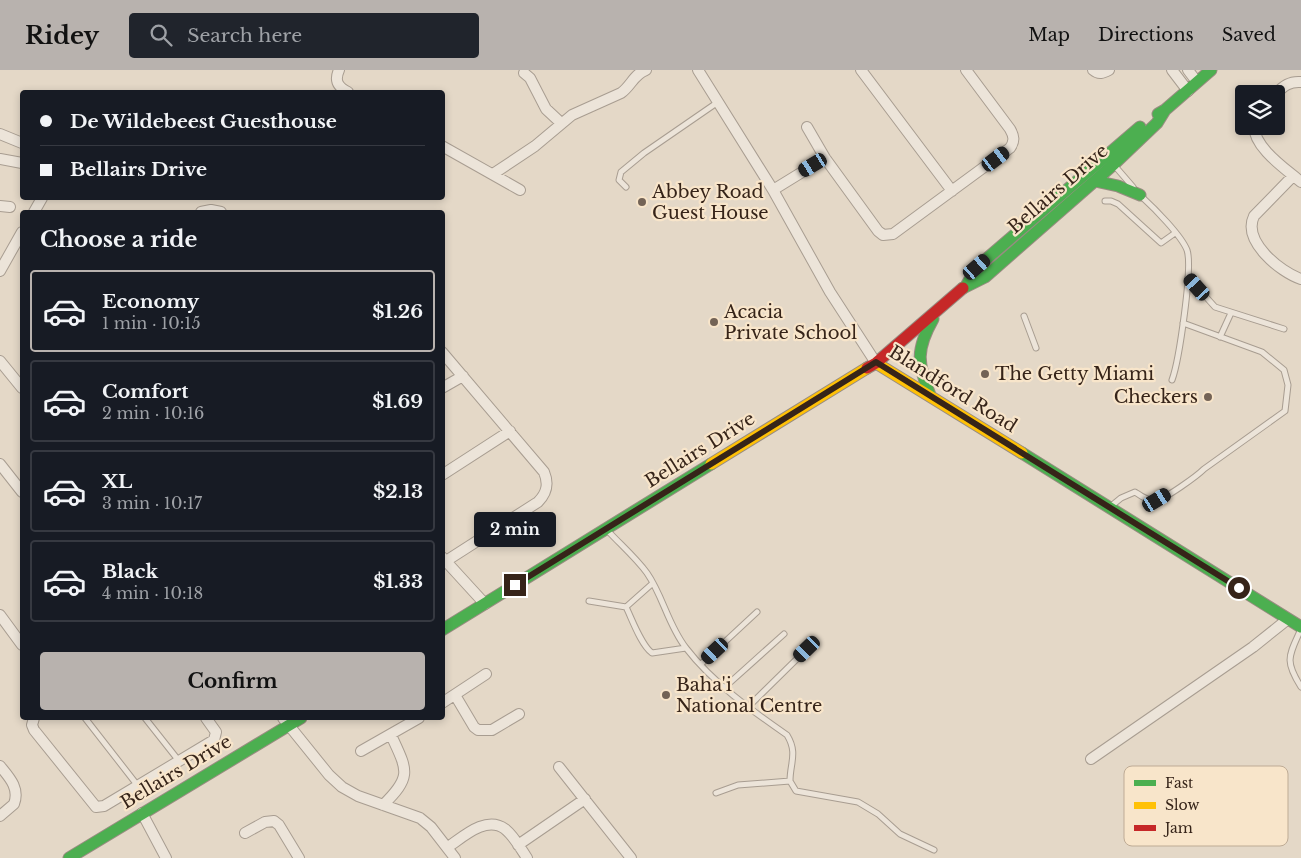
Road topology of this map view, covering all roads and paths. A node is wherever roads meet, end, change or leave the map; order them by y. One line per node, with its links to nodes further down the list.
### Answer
1 (339, 70): 15 (street)
2 (698, 70): 17 (street, Blandford Road)
3 (861, 70): 37 (street)
4 (966, 70): 37 (street)
5 (1093, 70): 6 (street)
6 (1109, 70)
7 (1172, 70): 16 (street)
8 (1188, 70): 12 (street)
9 (1211, 70): 12 (street, Bellairs Drive)
10 (640, 71): 19 (street)
11 (524, 73): 19 (street)
12 (1197, 82): 16 (street, Bellairs Drive)
13 (1301, 82): 14 (street)
14 (1285, 85)
15 (346, 90)
16 (1188, 90): 18 (street, Bellairs Drive)
17 (718, 102): 34 (lane); 36 (street, Blandford Road)
18 (1165, 110): 25 (street, Bellairs Drive); 29 (street, Bellairs Drive)
19 (561, 123): 30 (street)
20 (806, 127): 26 (street)
21 (0, 134): 23 (street)
22 (1256, 135): 31 (street)
23 (20, 142)
24 (445, 148): 30 (street)
25 (1106, 155): 29 (lane); 45 (street, Bellairs Drive)
26 (825, 158): 36 (street); 37 (street)
27 (0, 159): 28 (street)
28 (20, 163)
29 (1114, 164): 32 (street, Bellairs Drive); 38 (lane)
30 (493, 174): 35 (street)
31 (1292, 176): 33 (street); 44 (street)
32 (1095, 181): 38 (street); 45 (street, Bellairs Drive)
33 (1301, 182)
34 (626, 187)
35 (520, 190)
36 (773, 190): 55 (street, Blandford Road)
37 (952, 191)
38 (1140, 195): 40 (lane)
39 (1105, 201): 40 (lane)
40 (1175, 233): 43 (lane)
41 (20, 236): 42 (street)
42 (0, 271)
43 (1188, 277): 47 (lane); 49 (lane)
44 (1301, 279)
45 (966, 286): 46 (street, Bellairs Drive)
46 (940, 307): 55 (street, Bellairs Drive); 60 (street)
47 (1231, 313): 50 (lane); 51 (lane)
48 (1024, 316): 52 (lane)
49 (1182, 323): 51 (lane); 57 (lane)
50 (1284, 329)
51 (1220, 337): 65 (lane)
52 (1036, 348)
53 (445, 355): 56 (street)
54 (0, 361): 58 (street)
55 (876, 362): 60 (street, Blandford Road); 66 (street, Bellairs Drive)
56 (463, 376): 59 (street); 61 (street)
57 (1172, 380)
58 (20, 386)
59 (445, 386)
60 (930, 395): 65 (street, Blandford Road)
61 (510, 431): 63 (street); 67 (street)
62 (0, 464): 64 (street)
63 (445, 473)
64 (20, 489)
65 (1110, 508): 75 (street, Blandford Road)
66 (606, 528): 69 (lane); 71 (street, Bellairs Drive)
67 (445, 558)
68 (445, 560): 71 (street)
69 (653, 584): 72 (lane); 80 (lane)
70 (589, 601): 72 (lane)
71 (485, 604): 76 (street, Bellairs Drive)
72 (626, 607): 80 (lane)
73 (757, 612): 82 (lane)
74 (0, 615): 79 (street)
75 (1288, 619): 77 (street, Blandford Road); 98 (street)
76 (445, 628)
77 (1301, 628): 85 (lane)
78 (784, 634): 84 (lane)
79 (20, 642)
80 (686, 648): 82 (lane)
81 (807, 649): 88 (lane)
82 (701, 664): 84 (lane)
83 (486, 674): 86 (street)
84 (725, 687): 88 (lane)
85 (1301, 687)
86 (455, 695): 87 (street); 89 (street)
87 (445, 701)
88 (748, 707): 102 (lane)
89 (519, 714)
90 (33, 720): 103 (street)
91 (87, 720): 103 (lane)
92 (147, 720): 99 (lane)
93 (207, 720): 99 (street)
94 (416, 720): 96 (street)
95 (286, 721): 106 (street); 107 (street, Bellairs Drive)
96 (391, 735): 97 (street); 106 (street)
97 (361, 751)
98 (1091, 759)
99 (179, 761): 103 (street)
100 (0, 766): 108 (street)
101 (559, 767): 105 (street)
102 (790, 782): 104 (lane); 112 (lane)
103 (138, 786)
104 (716, 793)
105 (584, 799): 110 (street); 118 (street)
106 (383, 805): 111 (street)
107 (142, 812): 113 (street, Bellairs Drive); 114 (street)
108 (0, 816)
109 (245, 832): 115 (street)
110 (518, 845): 111 (street); 117 (street)
111 (448, 847): 116 (street)
112 (934, 850)
113 (69, 858)
114 (166, 858)
115 (300, 858)
116 (455, 858)
117 (527, 858)
118 (631, 858)

